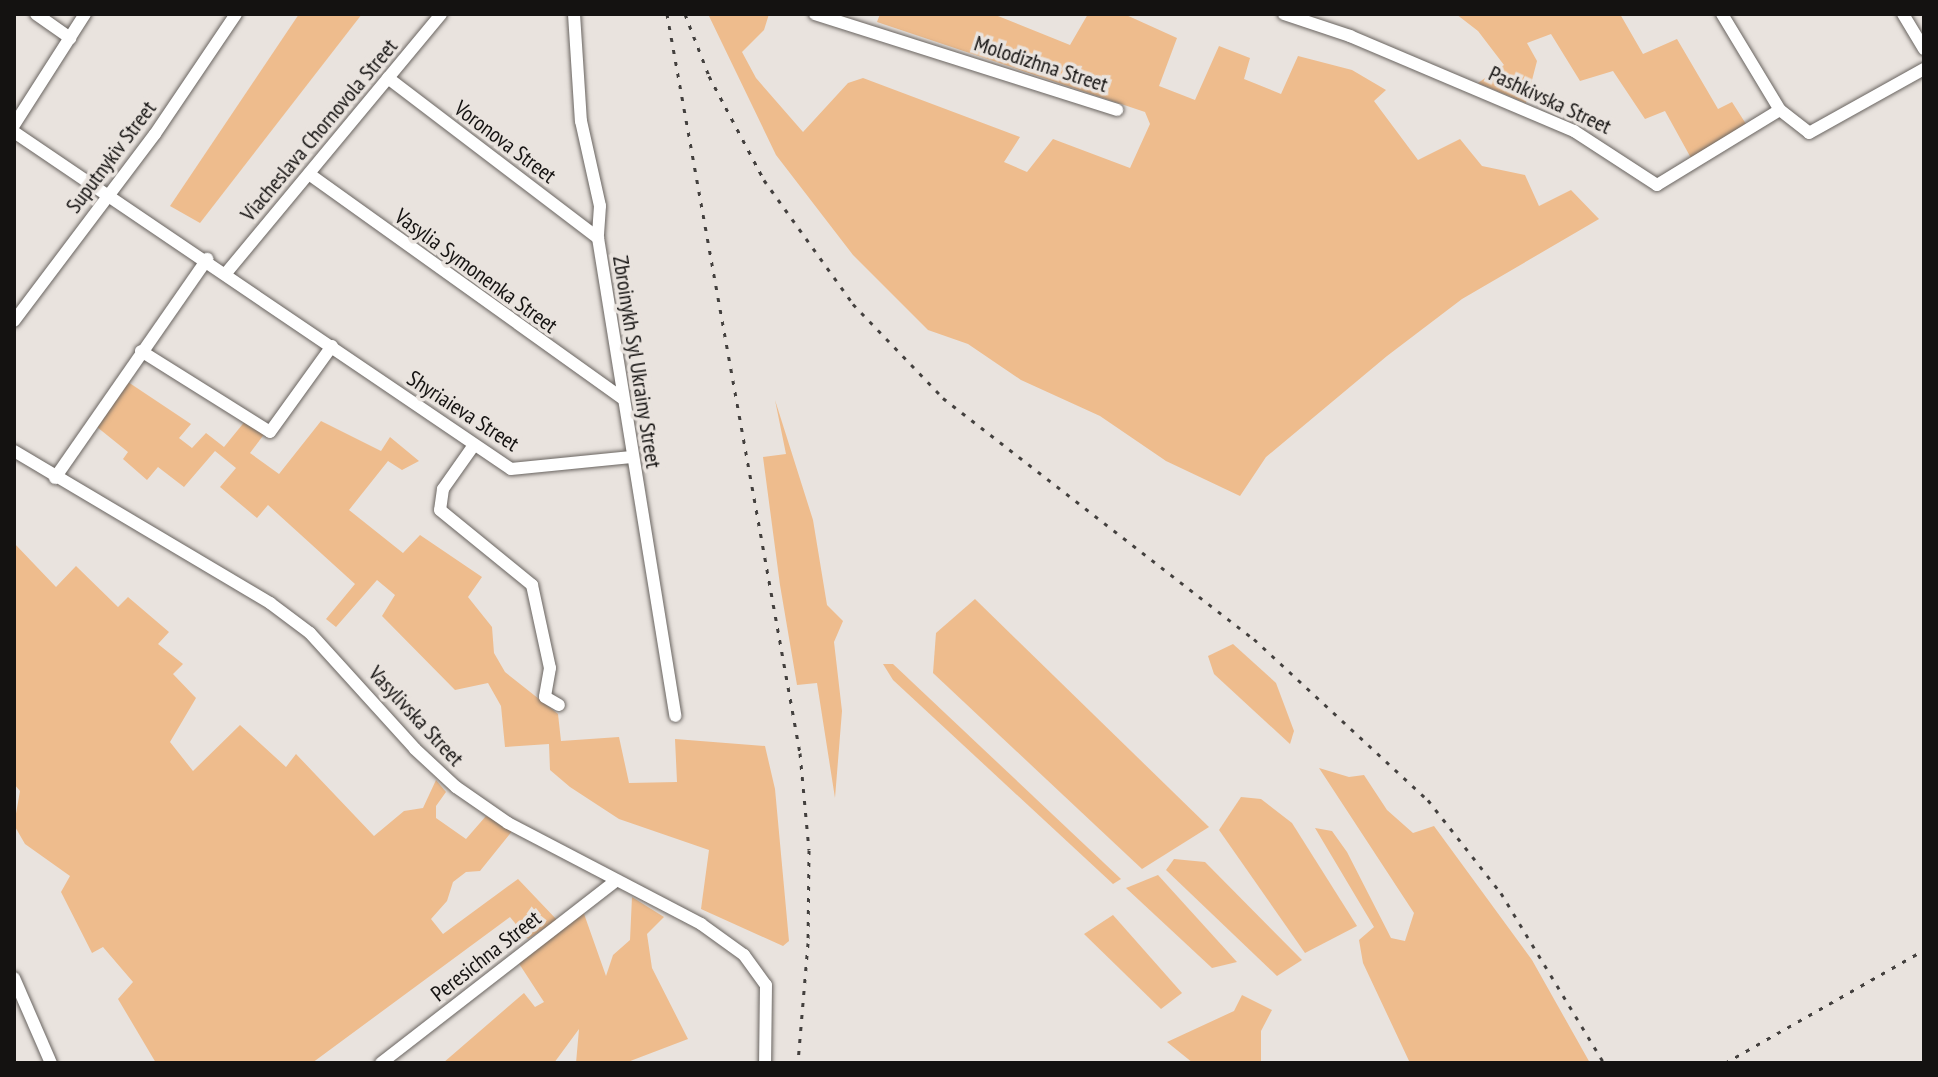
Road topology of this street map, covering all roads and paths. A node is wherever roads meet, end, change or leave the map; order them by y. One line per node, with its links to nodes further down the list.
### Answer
1 (36, 14): 10 (street)
2 (85, 14): 10 (street)
3 (236, 14): 19 (street, Suputnykiv Street)
4 (441, 14): 13 (street, Viacheslava Chornovola Street)
5 (574, 14): 20 (street, Zbroinykh Syl Ukrainy Street)
6 (815, 14): 14 (street, Molodizhna Street)
7 (1284, 14): 15 (street, Pashkivska Street)
8 (1722, 14): 15 (street)
9 (1903, 14): 11 (street)
10 (70, 38): 16 (street)
11 (1924, 49)
12 (1924, 69): 15 (street)
13 (388, 78): 18 (street, Viacheslava Chornovola Street); 20 (street, Voronova Street)
14 (1117, 110)
15 (1780, 110)
16 (14, 125)
17 (14, 132): 19 (street, Shyriaieva Street)
18 (309, 174): 22 (street, Viacheslava Chornovola Street); 26 (street, Vasylia Symonenka Street)
19 (107, 196): 21 (street, Shyriaieva Street); 23 (street, Suputnykiv Street)
20 (598, 238): 26 (street, Zbroinykh Syl Ukrainy Street)
21 (207, 259): 22 (street, Shyriaieva Street); 25 (street)
22 (227, 272): 24 (street, Shyriaieva Street)
23 (14, 321)
24 (332, 346): 25 (street); 27 (street, Shyriaieva Street)
25 (141, 351): 30 (street)
26 (622, 398): 29 (street, Zbroinykh Syl Ukrainy Street)
27 (474, 445): 29 (street, Shyriaieva Street); 31 (street)
28 (14, 451): 30 (street, Vasylivska Street)
29 (631, 457): 32 (street, Zbroinykh Syl Ukrainy Street)
30 (55, 478): 33 (street, Vasylivska Street)
31 (559, 705)
32 (675, 716)
33 (616, 881): 36 (street, Peresichna Street); 37 (street, Vasylivska Street)
34 (14, 978): 35 (street)
35 (51, 1063)
36 (381, 1063)
37 (765, 1063)

